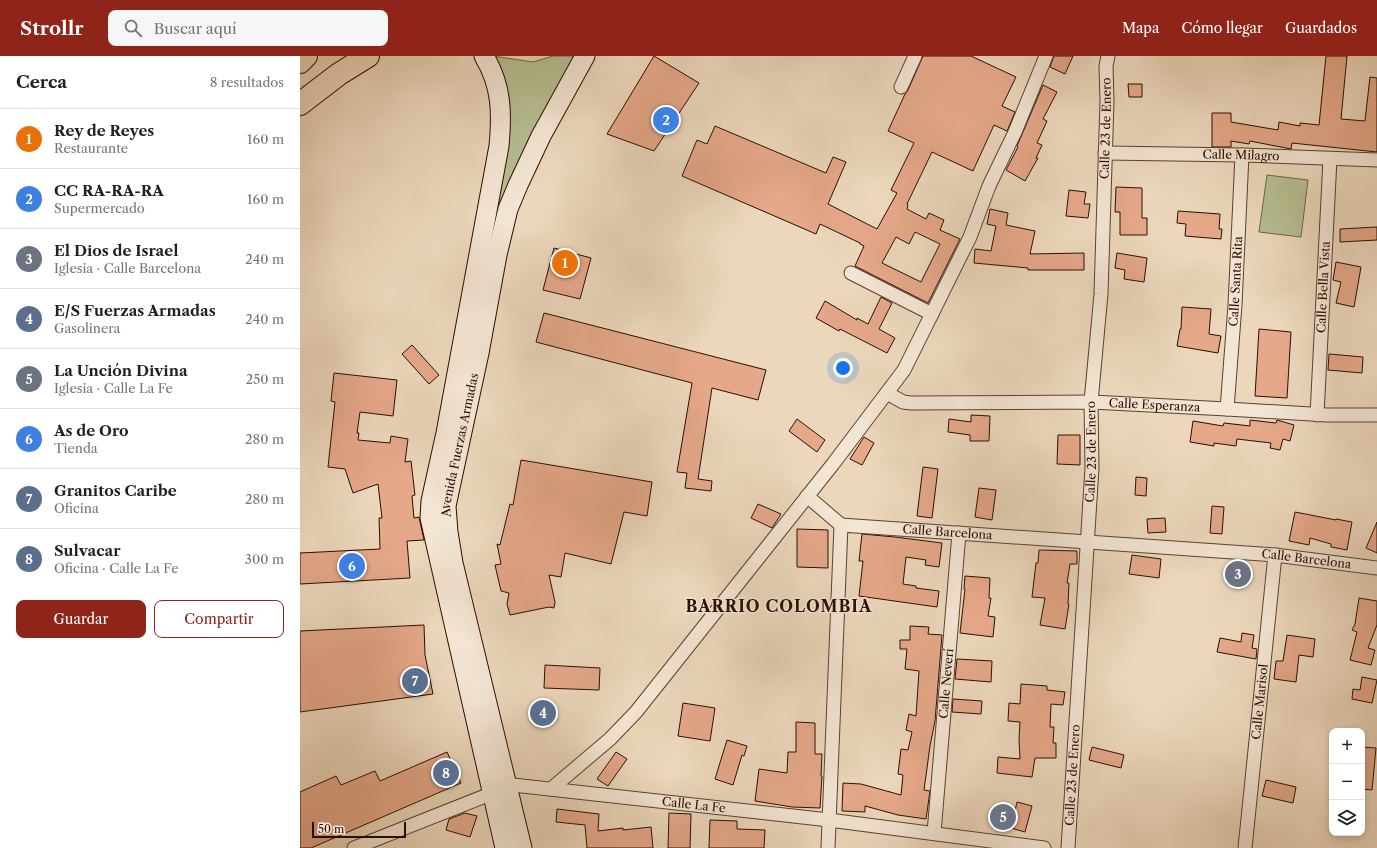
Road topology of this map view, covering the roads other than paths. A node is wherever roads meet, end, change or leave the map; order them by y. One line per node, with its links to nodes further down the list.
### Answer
1 (306, 56): 9 (highway)
2 (346, 56): 11 (highway)
3 (368, 56): 11 (highway)
4 (484, 56): 30 (street, Avenida Fuerzas Armadas)
5 (585, 56): 30 (street, Avenida Fuerzas Armadas)
6 (915, 56): 10 (street)
7 (1046, 56): 17 (street)
8 (1108, 56): 12 (street, Calle 23 de Enero)
9 (300, 62)
10 (901, 87)
11 (300, 104)
12 (1105, 153): 13 (street, Calle Milagro); 19 (street, Calle 23 de Enero)
13 (1242, 155): 14 (street, Calle Milagro); 20 (street, Calle Santa Rita)
14 (1330, 159): 15 (street, Calle Milagro); 21 (street, Calle Bella Vista)
15 (1377, 160)
16 (851, 273): 17 (street)
17 (932, 314): 18 (street)
18 (887, 393): 19 (street, Calle Esperanza); 23 (street)
19 (1091, 402): 20 (street, Calle Esperanza); 26 (street, Calle 23 de Enero)
20 (1227, 409): 21 (street, Calle Esperanza)
21 (1317, 415): 22 (street, Calle Esperanza)
22 (1377, 415)
23 (807, 496): 24 (street); 29 (street)
24 (841, 524): 25 (street, Calle Barcelona); 31 (street)
25 (959, 533): 26 (street, Calle Barcelona); 32 (street, Calle Neverí)
26 (1088, 542): 27 (street, Calle Barcelona); 38 (street, Calle 23 de Enero)
27 (1275, 555): 28 (street, Calle Barcelona); 39 (street, Calle Marisol)
28 (1377, 568)
29 (551, 789): 30 (street, Calle La Fe); 31 (street, Calle La Fe)
30 (500, 790): 33 (street, Calle La Fe); 34 (street, Avenida Fuerzas Armadas); 35 (street, Avenida Fuerzas Armadas)
31 (830, 820): 32 (street, Calle La Fe); 36 (street)
32 (934, 834): 37 (street, Calle La Fe)
33 (354, 848)
34 (505, 848)
35 (522, 848)
36 (828, 848)
37 (1044, 848)
38 (1068, 848)
39 (1246, 848)

